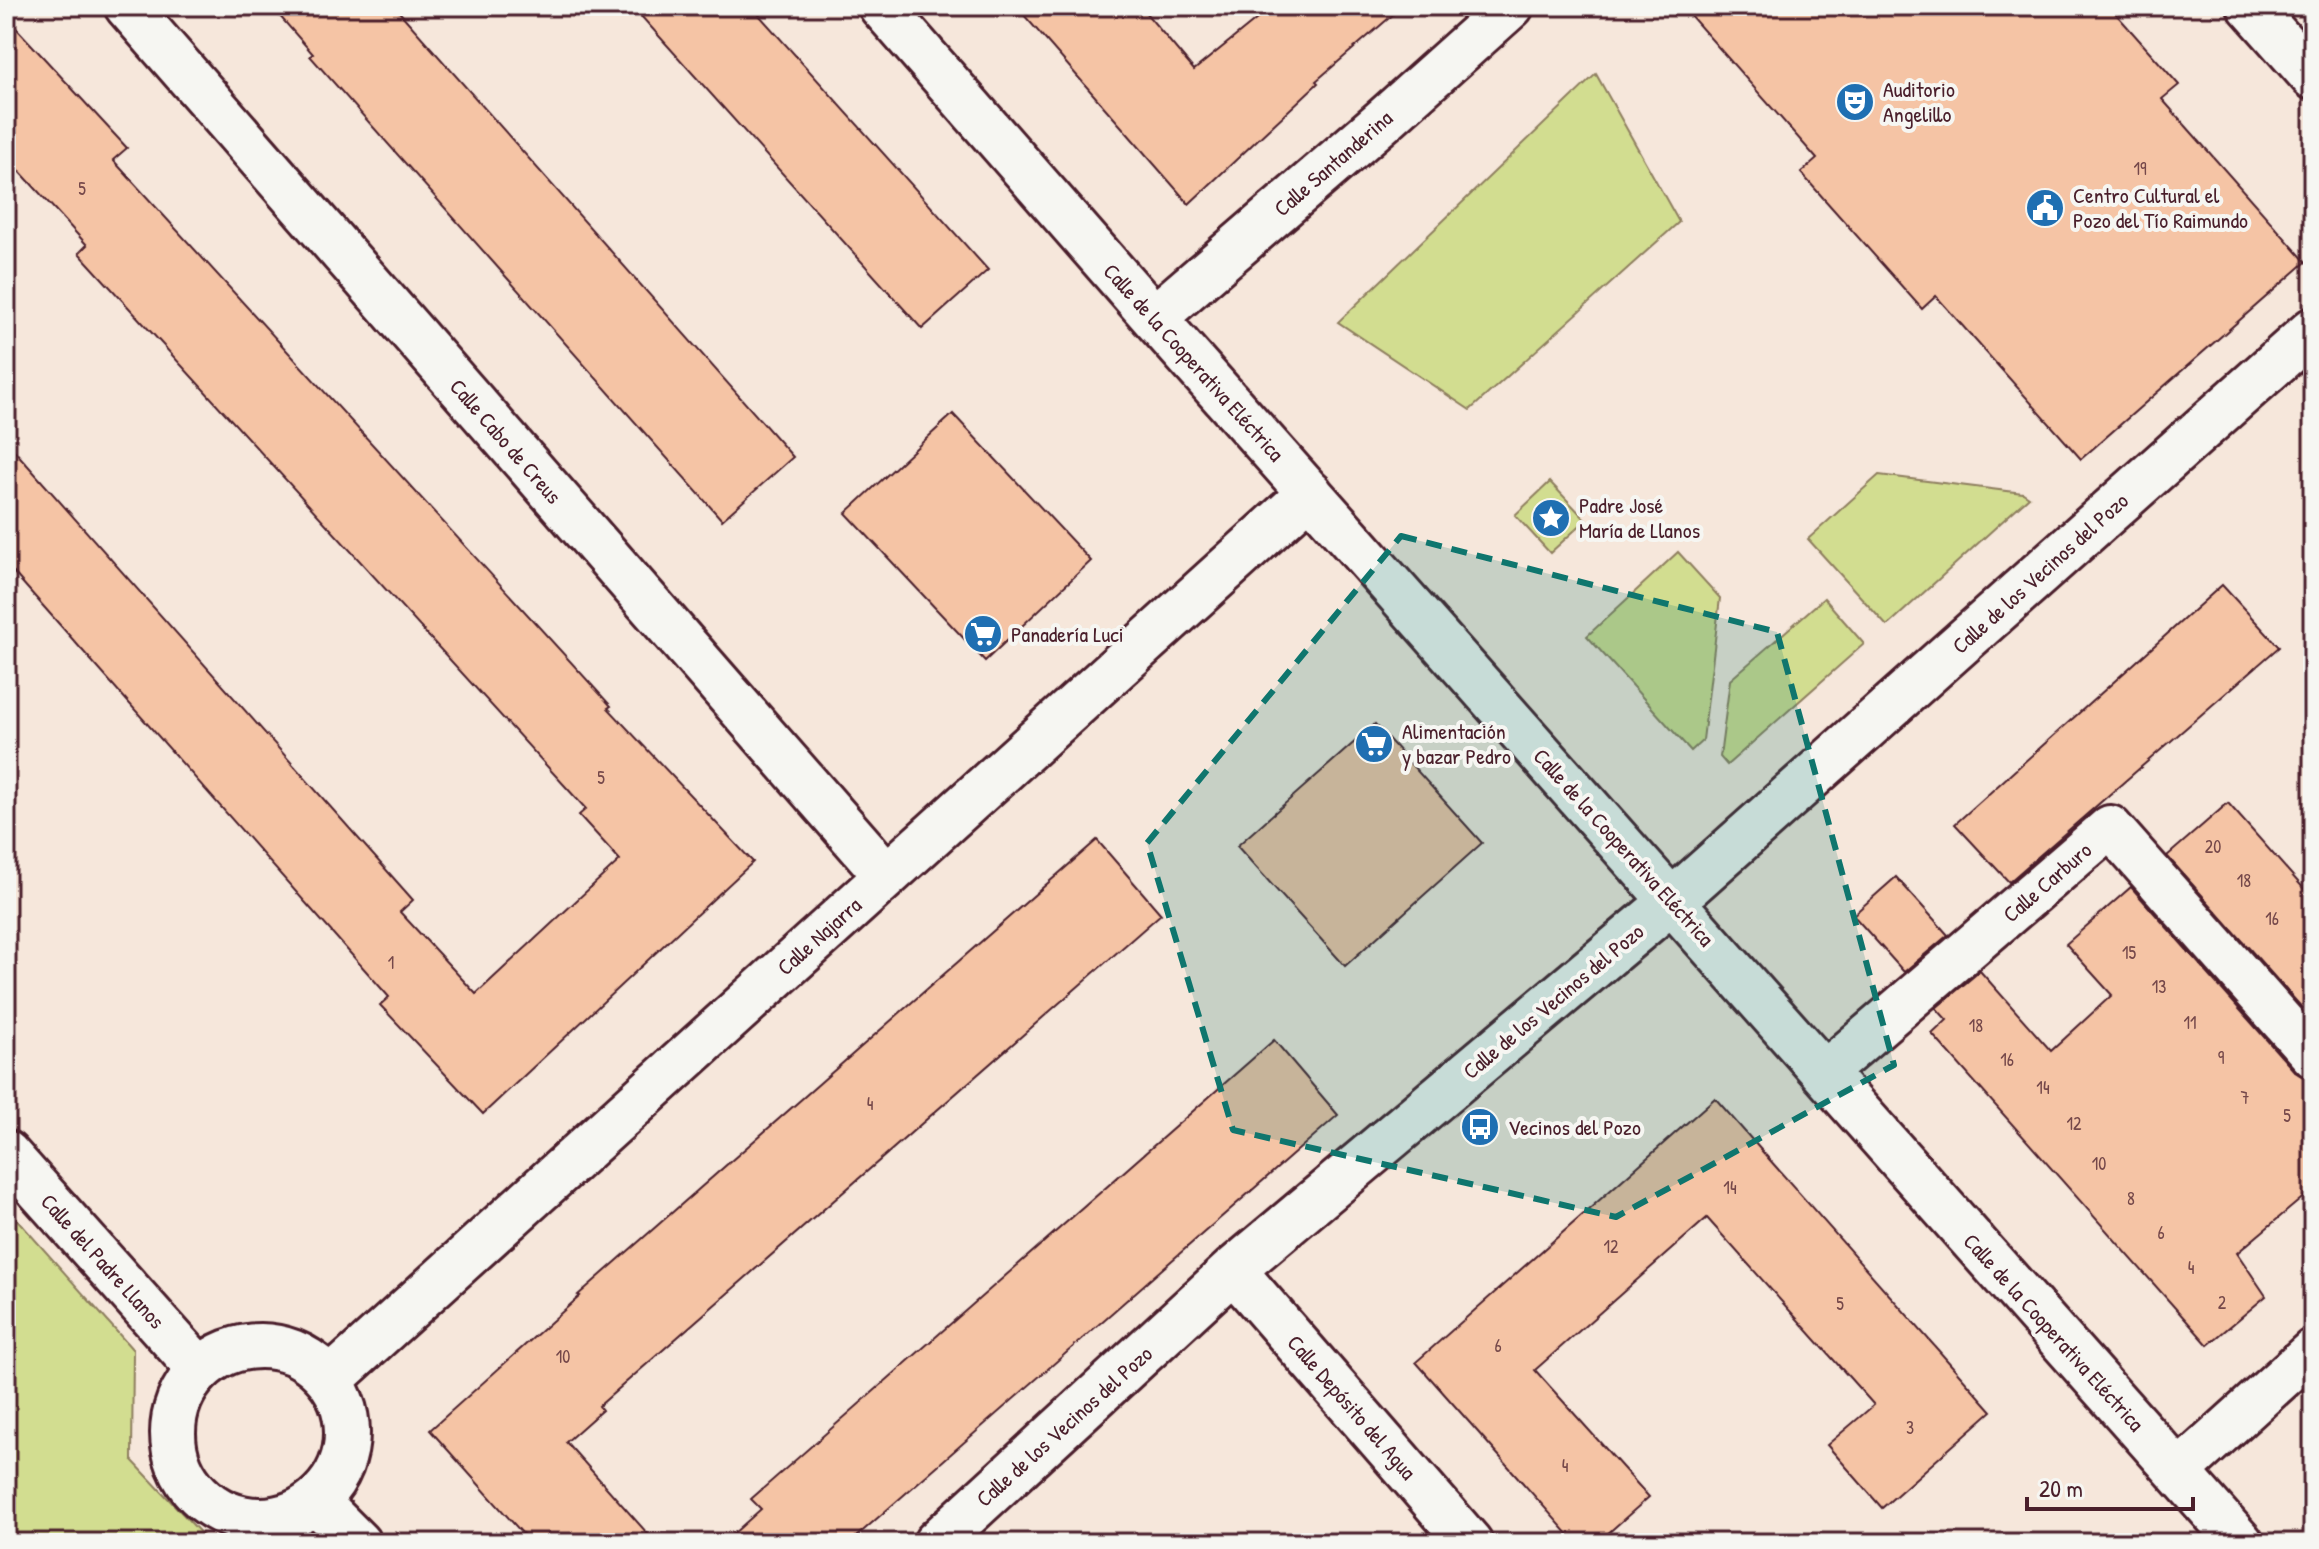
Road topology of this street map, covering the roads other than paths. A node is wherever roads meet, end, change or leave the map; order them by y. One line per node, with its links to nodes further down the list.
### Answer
1 (127, 6): 9 (street, Calle Cabo de Creus)
2 (881, 6): 6 (street, Calle de la Cooperativa Eléctrica)
3 (1511, 6): 6 (street, Calle Santanderina)
4 (2250, 6): 5 (street)
5 (2306, 55)
6 (1154, 318): 8 (street, Calle de la Cooperativa Eléctrica)
7 (2313, 330): 10 (street, Calle de los Vecinos del Pozo)
8 (1310, 493): 9 (street, Calle Najarra); 10 (street, Calle de la Cooperativa Eléctrica)
9 (886, 875): 17 (street, Calle Najarra)
10 (1672, 901): 12 (street, Calle de la Cooperativa Eléctrica); 14 (street, Calle de los Vecinos del Pozo)
11 (2313, 1056): 12 (street, Calle Carburo)
12 (1824, 1073): 18 (street, Calle de la Cooperativa Eléctrica)
13 (6, 1153): 16 (street, Calle del Padre Llanos)
14 (1233, 1270): 21 (street, Calle de los Vecinos del Pozo); 22 (street, Calle Depósito del Agua)
15 (2313, 1350): 18 (street)
16 (199, 1369): 17 (street); 19 (street)
17 (330, 1380): 19 (street)
18 (2178, 1472): 23 (street, Calle de la Cooperativa Eléctrica)
19 (316, 1501): 20 (street)
20 (358, 1543)
21 (936, 1543)
22 (1470, 1543)
23 (2241, 1543)

